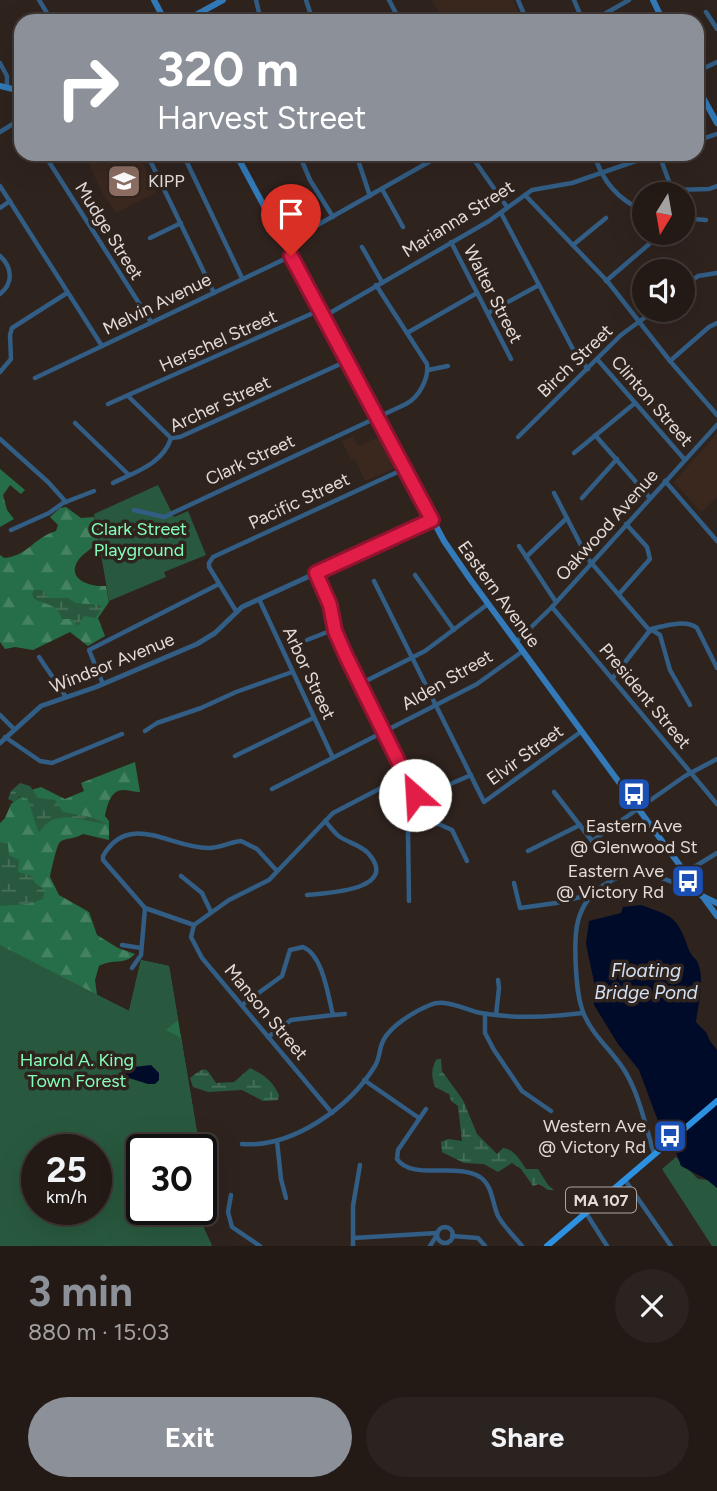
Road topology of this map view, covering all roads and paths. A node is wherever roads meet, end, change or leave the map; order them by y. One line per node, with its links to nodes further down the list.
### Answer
1 (223, 0): 4 (main road)
2 (629, 0): 5 (street)
3 (706, 12): 6 (street)
4 (198, 14)
5 (604, 14)
6 (717, 29)
7 (0, 63): 8 (street)
8 (4, 87)
9 (704, 99): 10 (main road)
10 (717, 123)
11 (48, 161): 61 (street, Mudge Street)
12 (150, 161): 37 (street)
13 (186, 161): 48 (street)
14 (240, 161): 41 (main road, Eastern Avenue)
15 (302, 161): 33 (street)
16 (358, 161): 27 (street)
17 (431, 161): 25 (street)
18 (475, 161): 30 (street)
19 (596, 161): 22 (street)
20 (638, 161): 22 (street, Marianna Street)
21 (661, 161): 24 (street)
22 (600, 174): 26 (street, Marianna Street); 29 (street)
23 (0, 186): 28 (street)
24 (717, 186)
25 (382, 189): 27 (street); 38 (street)
26 (525, 195): 30 (street, Marianna Street); 42 (street)
27 (370, 196): 33 (street)
28 (10, 201): 31 (street); 55 (street)
29 (632, 204)
30 (507, 207): 32 (street, Marianna Street)
31 (0, 208)
32 (501, 213): 40 (street, Marianna Street); 53 (street)
33 (333, 217): 41 (street)
34 (606, 218): 42 (street)
35 (695, 219): 36 (street)
36 (706, 220)
37 (181, 223): 39 (street); 56 (street)
38 (403, 227)
39 (150, 238)
40 (451, 242): 51 (street, Marianna Street); 57 (street, Walter Street)
41 (284, 244): 46 (main road, Eastern Avenue)
42 (573, 245): 50 (street)
43 (648, 245): 50 (street)
44 (362, 247): 51 (street)
45 (0, 256): 54 (street)
46 (291, 256): 48 (street, Melvin Avenue); 58 (main road, Eastern Avenue)
47 (717, 273): 49 (street)
48 (242, 278): 56 (street, Melvin Avenue)
49 (695, 278)
50 (606, 281): 60 (street)
51 (382, 282): 52 (street, Marianna Street)
52 (376, 285): 58 (street, Marianna Street); 64 (street)
53 (539, 285): 59 (street); 71 (street)
54 (0, 293)
55 (68, 293): 65 (street); 73 (street)
56 (214, 293): 61 (street, Melvin Avenue)
57 (477, 293): 59 (street, Walter Street); 64 (street)
58 (322, 313): 68 (main road, Eastern Avenue); 75 (street, Herschel Street)
59 (488, 313): 66 (street, Walter Street)
60 (632, 314)
61 (150, 322): 65 (street, Melvin Avenue)
62 (638, 322): 67 (street, Birch Street); 69 (street)
63 (717, 323): 69 (street)
64 (407, 333): 72 (street)
65 (102, 346): 74 (street, Melvin Avenue)
66 (511, 359)
67 (597, 359): 71 (street, Birch Street); 76 (street, Clinton Street)
68 (347, 360): 79 (main road, Eastern Avenue); 84 (street, Archer Street)
69 (670, 361): 78 (street)
70 (448, 366): 72 (street)
71 (588, 369): 83 (street, Birch Street)
72 (428, 370): 79 (street, Clark Street)
73 (0, 372)
74 (35, 378)
75 (128, 396): 77 (street, Herschel Street); 84 (street)
76 (635, 403): 82 (street); 88 (street, Clinton Street)
77 (108, 404)
78 (717, 415)
79 (377, 417): 89 (main road, Eastern Avenue); 98 (street, Clark Street)
80 (75, 423): 90 (street)
81 (717, 425): 88 (street, Oakwood Avenue)
82 (595, 435): 86 (street); 87 (street)
83 (518, 437)
84 (171, 438): 90 (street, Archer Street)
85 (0, 439): 97 (street)
86 (574, 453)
87 (617, 459): 95 (street); 96 (street)
88 (685, 460): 91 (street, Oakwood Avenue)
89 (404, 469): 100 (main road, Eastern Avenue); 110 (street, Pacific Street)
90 (129, 475): 92 (street, Archer Street)
91 (665, 481): 96 (street, Oakwood Avenue); 103 (street)
92 (113, 483)
93 (93, 491): 97 (street)
94 (554, 493): 99 (street)
95 (582, 498)
96 (650, 498): 101 (street, Oakwood Avenue)
97 (66, 502): 102 (street)
98 (135, 510)
99 (567, 518): 105 (street); 106 (street)
100 (432, 520): 107 (street, Windsor Avenue); 113 (main road, Eastern Avenue)
101 (626, 524): 106 (street, Oakwood Avenue); 111 (street)
102 (11, 530)
103 (717, 541)
104 (519, 546): 105 (street, President Street)
105 (526, 557): 114 (street, President Street)
106 (591, 562): 111 (street); 114 (street, Oakwood Avenue)
107 (316, 573): 112 (street, Windsor Avenue); 116 (street)
108 (415, 575): 117 (street)
109 (374, 581): 123 (street)
110 (219, 584): 115 (street); 127 (street)
111 (619, 594): 118 (street)
112 (259, 599): 115 (street, Windsor Avenue); 125 (street, Arbor Street)
113 (488, 604): 117 (street); 120 (main road, Eastern Avenue)
114 (554, 604): 120 (street, Oakwood Avenue); 126 (street, President Street)
115 (236, 611): 127 (street, Windsor Avenue)
116 (335, 628): 119 (street); 128 (street)
117 (454, 630): 123 (street)
118 (650, 630): 124 (street); 126 (street); 131 (street)
119 (307, 640)
120 (516, 642): 121 (main road, Eastern Avenue)
121 (523, 651): 130 (street, Alden Street); 135 (main road, Eastern Avenue)
122 (39, 657): 129 (street)
123 (411, 658): 128 (street); 130 (street)
124 (717, 668)
125 (292, 672): 133 (street, Arbor Street); 136 (street)
126 (612, 679): 144 (street, President Street)
127 (103, 684): 129 (street, Windsor Avenue)
128 (360, 684): 137 (street)
129 (66, 697): 134 (street, Windsor Avenue)
130 (435, 704): 137 (street, Alden Street); 146 (street)
131 (690, 705)
132 (0, 715): 134 (street)
133 (313, 718): 141 (street); 142 (street, Arbor Street)
134 (14, 729): 139 (street, Windsor Avenue)
135 (582, 731): 146 (street, Elvir Street); 151 (main road, Eastern Avenue)
136 (145, 732)
137 (384, 732): 142 (street, Alden Street); 145 (street)
138 (122, 734): 139 (street)
139 (5, 737): 140 (street, Windsor Avenue)
140 (0, 743)
141 (235, 756)
142 (333, 758): 147 (street, Alden Street)
143 (717, 759): 144 (street)
144 (692, 773): 150 (street, President Street); 151 (street)
145 (406, 775): 149 (street); 153 (street)
146 (471, 775): 149 (street)
147 (272, 789)
148 (554, 792): 154 (street)
149 (416, 799): 152 (street)
150 (717, 804)
151 (638, 808): 154 (street); 159 (main road, Eastern Avenue)
152 (412, 812): 157 (street); 165 (street)
153 (325, 821): 158 (street); 163 (street)
154 (580, 825): 155 (street)
155 (528, 850)
156 (717, 853): 159 (street)
157 (467, 862)
158 (277, 871): 167 (street); 168 (street)
159 (686, 872): 164 (main road, Eastern Avenue)
160 (181, 877): 168 (street)
161 (514, 883): 162 (street)
162 (593, 893): 164 (street); 176 (street)
163 (307, 895)
164 (700, 895): 166 (main road); 169 (main road, Eastern Avenue)
165 (410, 901)
166 (717, 903)
167 (145, 908): 170 (street); 172 (street)
168 (211, 912): 170 (street)
169 (717, 916)
170 (194, 925): 175 (street, Manson Street)
171 (122, 945): 172 (street)
172 (141, 948): 173 (street)
173 (132, 968)
174 (498, 980): 180 (street)
175 (242, 1005): 179 (street); 181 (street, Manson Street)
176 (583, 1013): 180 (street); 190 (street)
177 (345, 1014): 179 (street)
178 (485, 1014): 180 (street); 182 (street); 185 (street)
179 (333, 1015): 181 (street)
180 (496, 1015)
181 (268, 1037): 186 (street, Manson Street)
182 (364, 1080): 186 (street); 187 (street)
183 (717, 1101): 190 (main road, MA 107)
184 (426, 1109): 187 (street)
185 (551, 1111)
186 (332, 1113): 188 (street)
187 (419, 1118): 203 (street)
188 (277, 1141): 189 (street); 194 (street)
189 (242, 1144)
190 (654, 1155): 192 (main road, MA 107)
191 (360, 1165): 198 (street)
192 (625, 1180): 195 (main road, MA 107); 206 (street)
193 (230, 1195): 199 (street)
194 (286, 1198)
195 (586, 1213): 204 (main road, MA 107); 205 (street)
196 (437, 1234): 197 (street); 197 (street); 198 (street); 201 (street)
197 (452, 1236): 202 (street)
198 (353, 1238): 200 (street)
199 (260, 1246)
200 (353, 1246)
201 (430, 1246)
202 (485, 1246)
203 (522, 1246)
204 (547, 1246)
205 (607, 1246)
206 (671, 1246)

